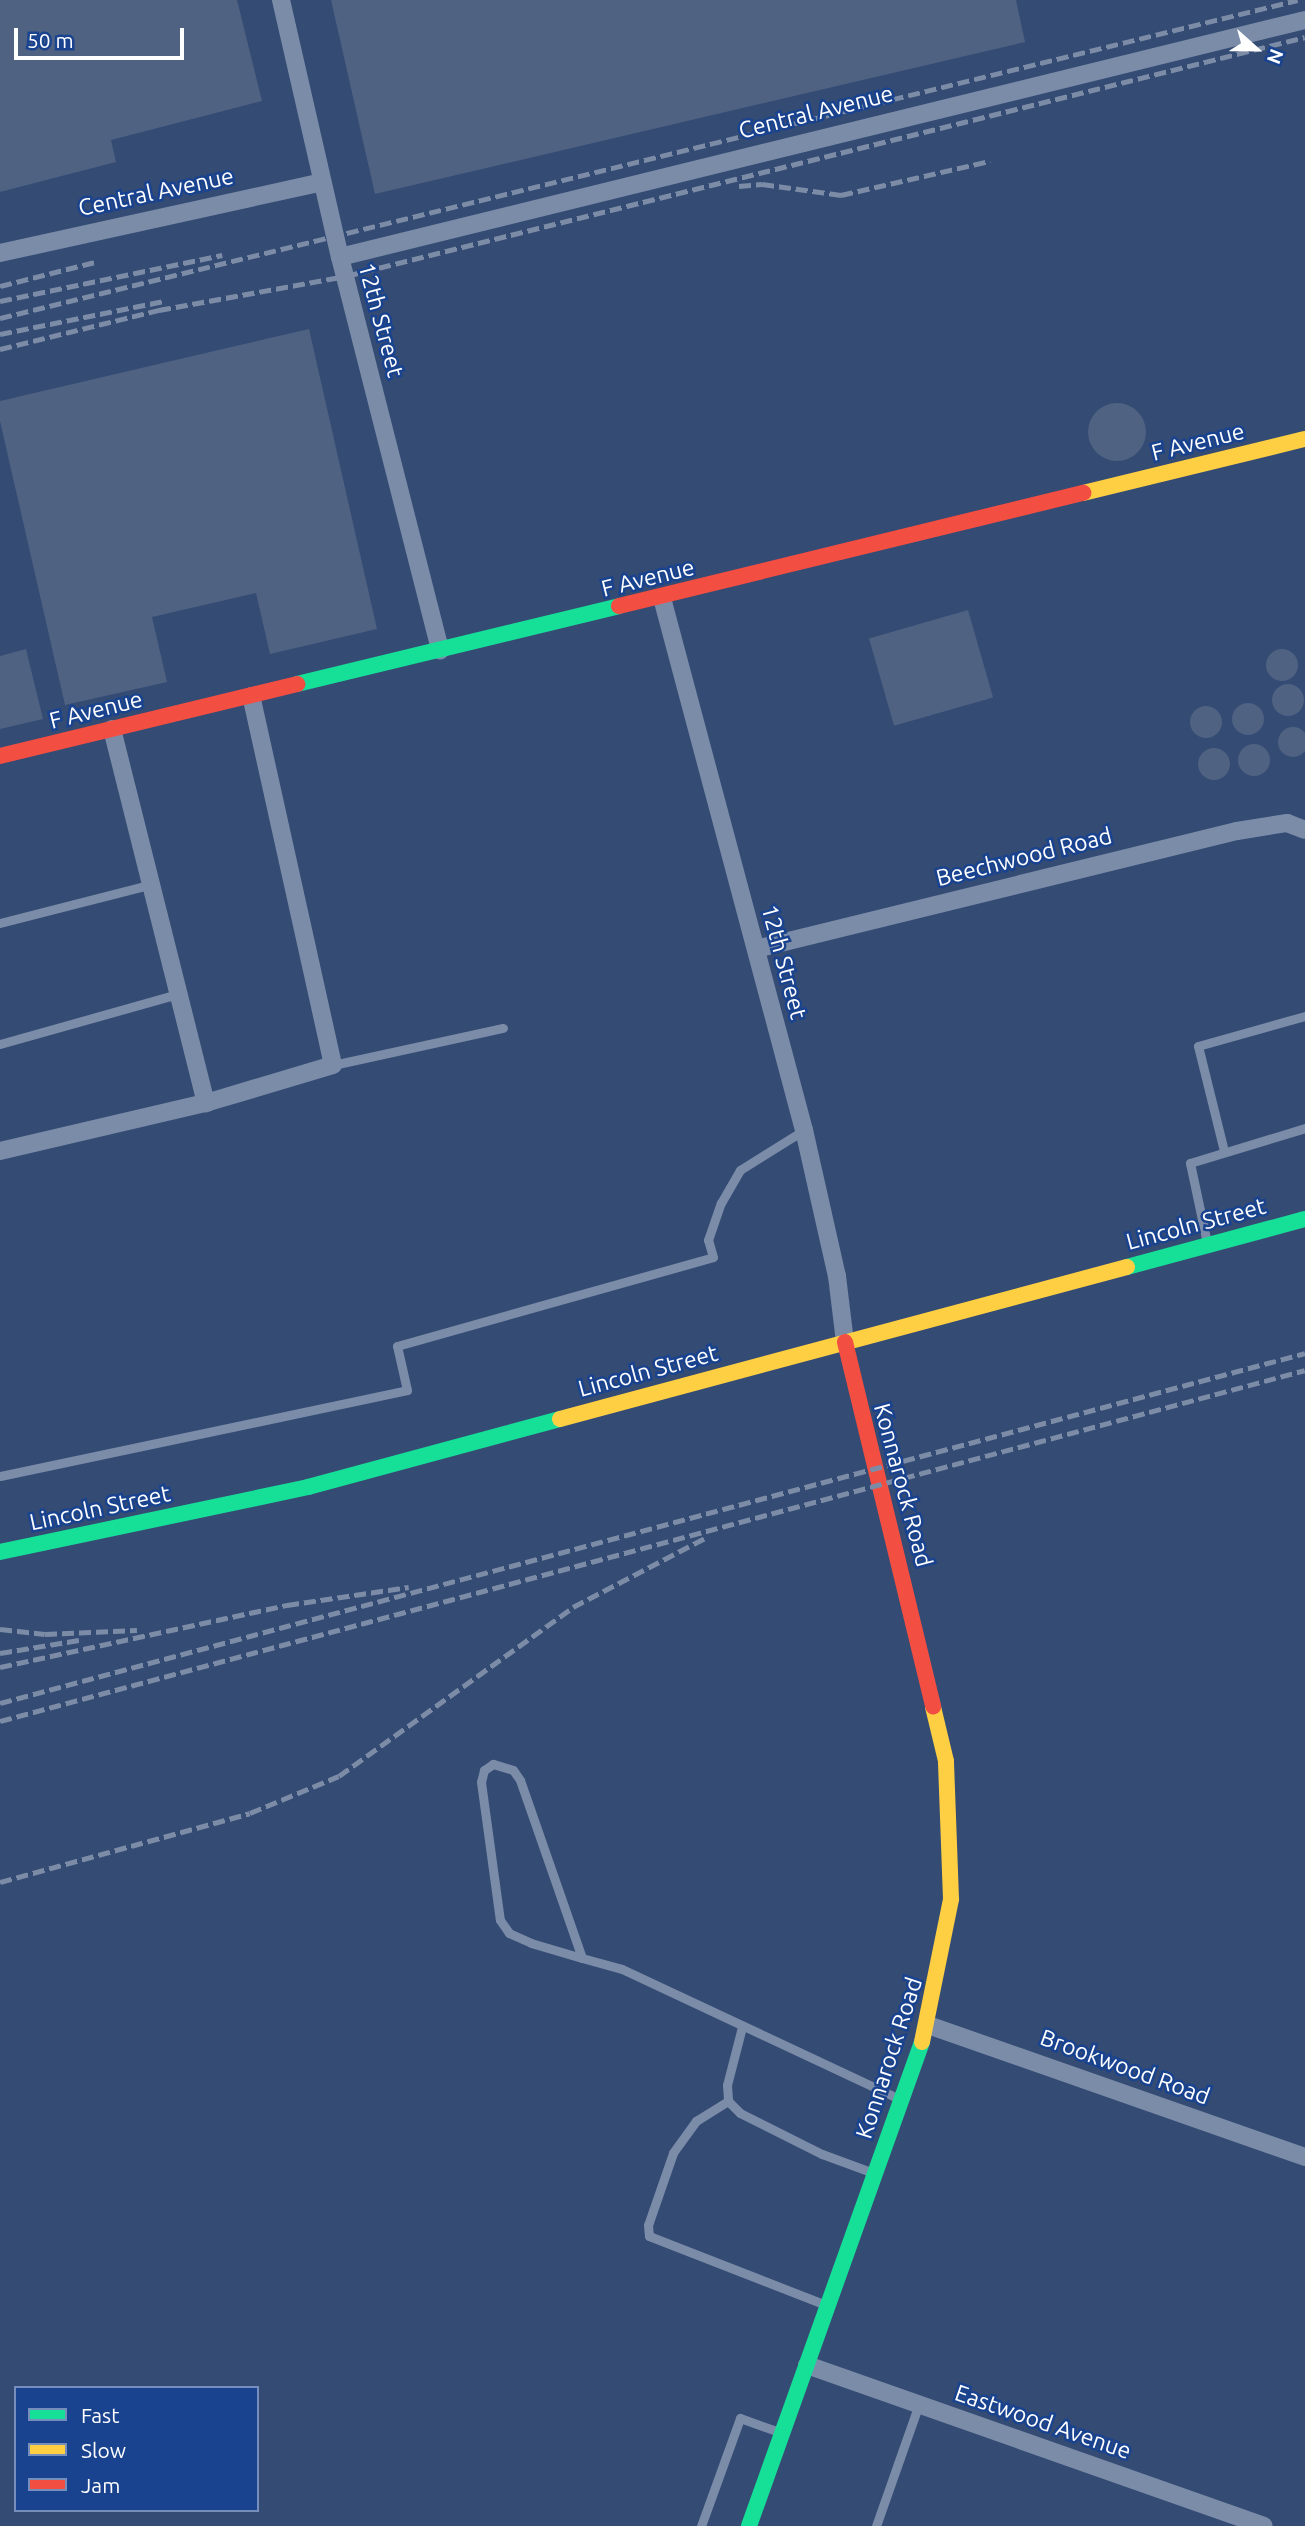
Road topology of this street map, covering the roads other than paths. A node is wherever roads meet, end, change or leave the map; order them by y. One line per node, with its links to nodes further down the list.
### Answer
1 (281, 0): 3 (street, 12th Street)
2 (1305, 20): 5 (street, Central Avenue)
3 (322, 182): 4 (street, Central Avenue); 5 (street, 12th Street)
4 (0, 253)
5 (340, 257): 8 (street, 12th Street)
6 (1305, 439): 7 (street, F Avenue)
7 (662, 598): 8 (street, F Avenue); 15 (street, 12th Street)
8 (440, 650): 9 (street, F Avenue)
9 (251, 696): 10 (street, F Avenue); 20 (street)
10 (112, 729): 11 (street, F Avenue); 13 (street)
11 (0, 757)
12 (1305, 830): 15 (street, Beechwood Road)
13 (153, 884): 14 (lane); 16 (street)
14 (0, 923)
15 (756, 949): 23 (street, 12th Street)
16 (178, 995): 19 (lane); 21 (street)
17 (1305, 1016): 25 (lane)
18 (503, 1028): 20 (lane)
19 (0, 1044)
20 (333, 1065): 21 (street)
21 (206, 1103): 24 (street)
22 (1305, 1129): 25 (lane)
23 (804, 1130): 28 (street, 12th Street); 29 (lane)
24 (0, 1151)
25 (1224, 1152): 27 (lane)
26 (1305, 1219): 27 (street, Lincoln Street)
27 (1207, 1245): 28 (street, Lincoln Street)
28 (845, 1342): 30 (street, Lincoln Street); 32 (street, Konnarock Road)
29 (0, 1476)
30 (0, 1552)
31 (582, 1958): 31 (lane); 33 (lane)
32 (928, 2025): 34 (street, Konnarock Road); 36 (street, Brookwood Road)
33 (742, 2027): 34 (lane); 35 (lane)
34 (901, 2099): 37 (street, Konnarock Road)
35 (729, 2101): 37 (lane); 38 (lane)
36 (1305, 2157)
37 (875, 2174): 38 (street, Konnarock Road)
38 (828, 2305): 39 (street, Konnarock Road)
39 (807, 2364): 40 (street, Eastwood Avenue); 41 (street, Konnarock Road)
40 (919, 2404): 44 (lane); 45 (street, Eastwood Avenue)
41 (782, 2433): 42 (lane); 43 (street, Konnarock Road)
42 (701, 2526)
43 (749, 2526)
44 (876, 2526)
45 (1263, 2526)

